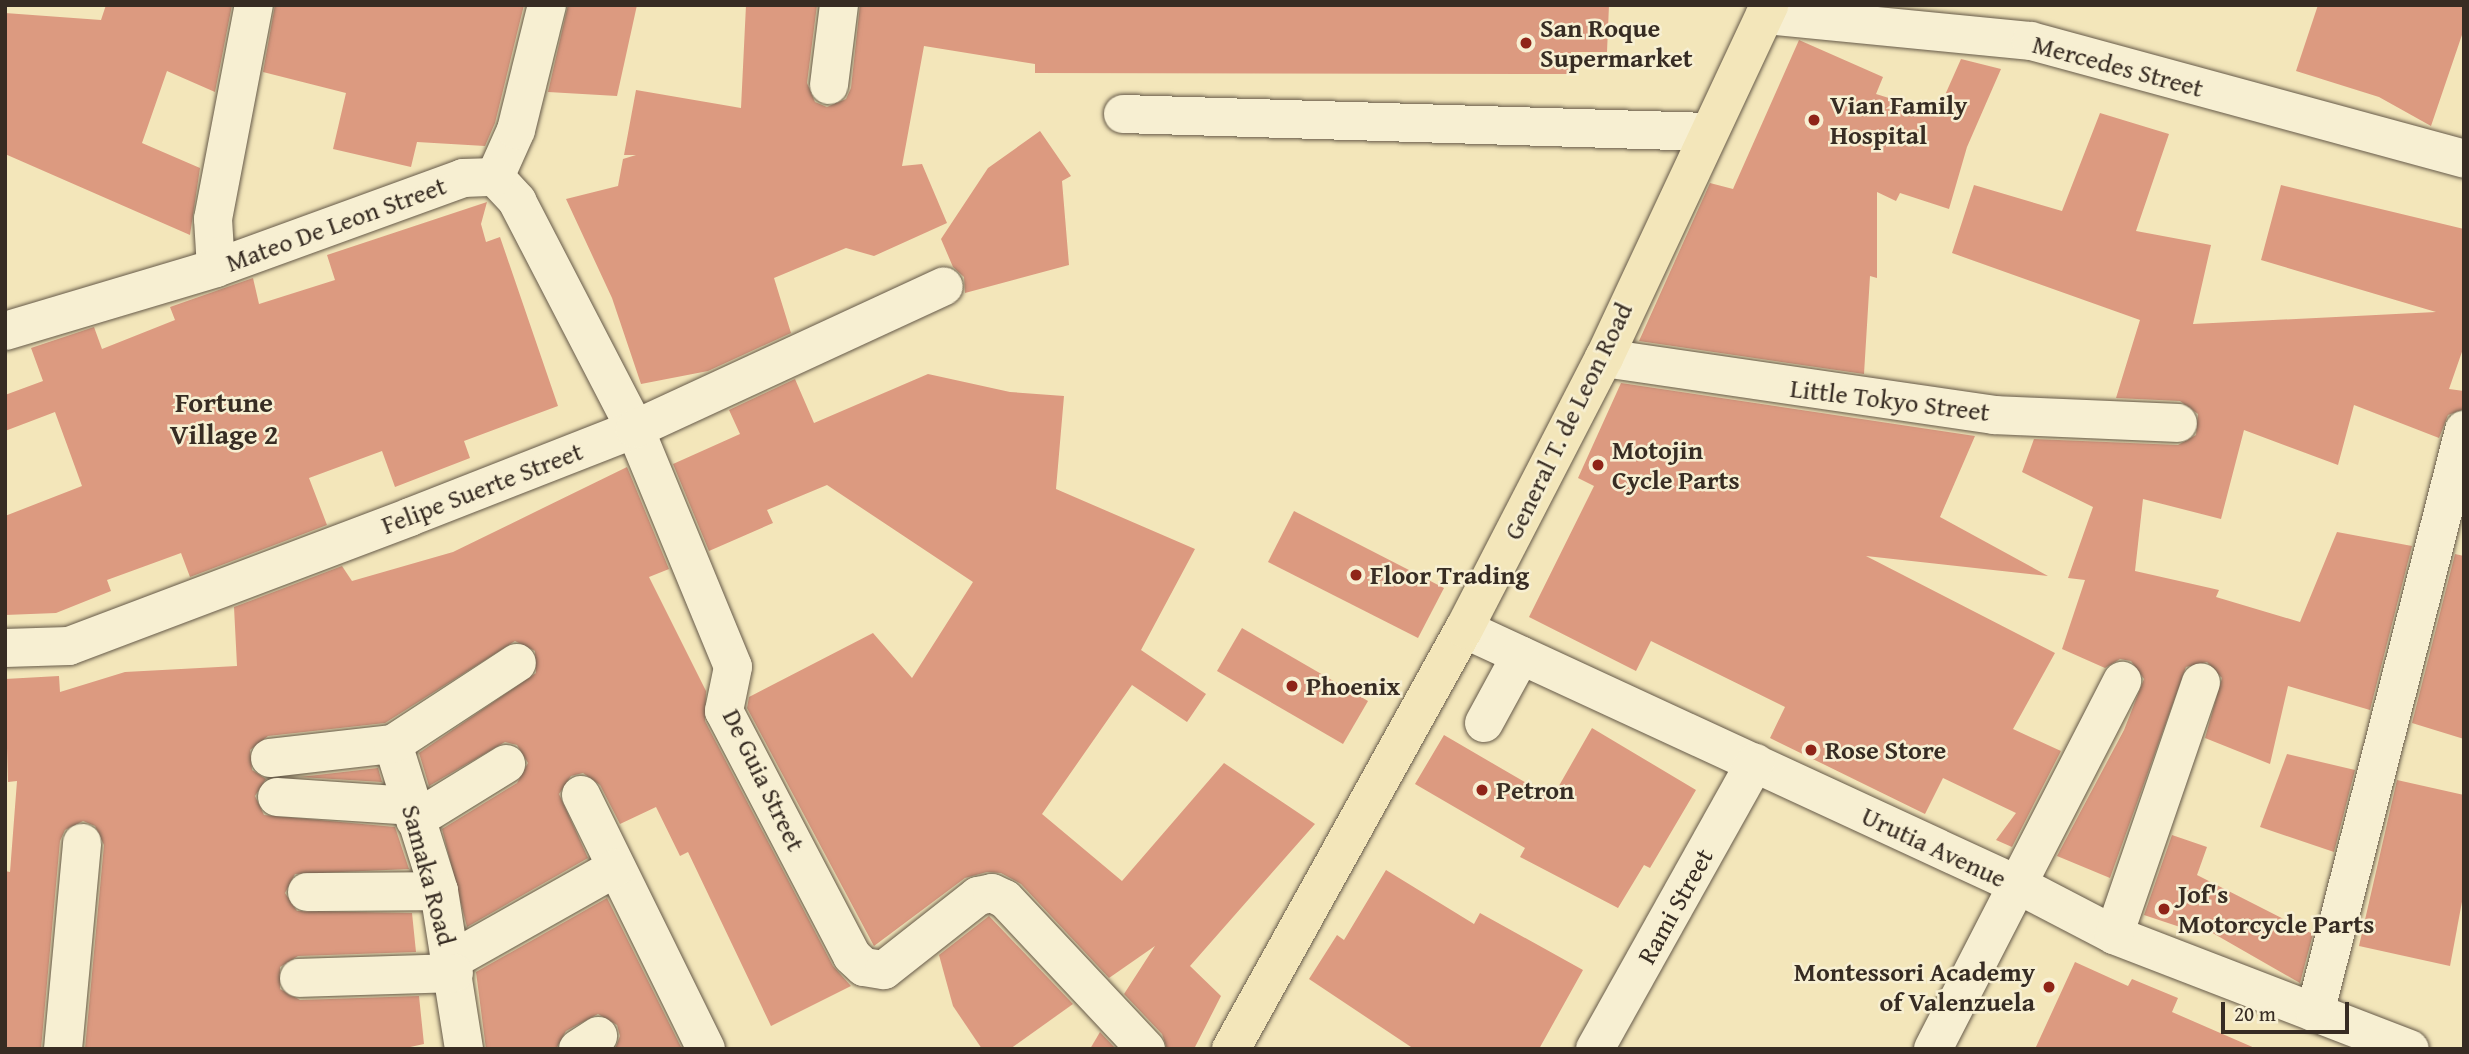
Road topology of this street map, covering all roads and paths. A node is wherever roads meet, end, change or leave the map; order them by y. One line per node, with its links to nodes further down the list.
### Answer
1 (254, 5): 10 (street)
2 (547, 5): 9 (street)
3 (839, 5): 5 (street)
4 (1767, 10): 7 (main road, General T. de Leon Road); 8 (street, Mercedes Street)
5 (829, 85)
6 (1123, 114): 7 (street)
7 (1708, 132): 13 (main road, General T. de Leon Road)
8 (2464, 159)
9 (495, 177): 10 (street, Mateo De Leon Street); 15 (street, De Guia Street)
10 (216, 268): 12 (street, Mateo De Leon Street)
11 (944, 286): 15 (street, Felipe Suerte Street)
12 (5, 331)
13 (1604, 358): 14 (street, Little Tokyo Street); 17 (main road, General T. de Leon Road)
14 (2178, 424)
15 (635, 429): 18 (street, Felipe Suerte Street); 43 (street, De Guia Street)
16 (2464, 430): 39 (street)
17 (1464, 629): 19 (street, Urutia Avenue); 44 (main road, General T. de Leon Road)
18 (5, 648)
19 (1521, 655): 23 (street); 27 (street, Urutia Avenue)
20 (517, 663): 24 (street)
21 (2122, 681): 33 (street)
22 (2202, 683): 36 (street)
23 (1484, 723)
24 (393, 744): 25 (street); 30 (street, Samaka Road)
25 (270, 758)
26 (506, 764): 30 (street)
27 (1755, 764): 33 (street, Urutia Avenue); 45 (street, Rami Street)
28 (581, 795): 32 (street)
29 (276, 797): 30 (street)
30 (413, 813): 34 (street, Samaka Road)
31 (82, 843): 40 (street)
32 (615, 867): 37 (street); 42 (street)
33 (2020, 886): 36 (street, Urutia Avenue); 46 (street)
34 (439, 891): 35 (street); 37 (street, Samaka Road)
35 (307, 892)
36 (2114, 935): 39 (street, Urutia Avenue)
37 (453, 967): 38 (street); 41 (street, Samaka Road)
38 (299, 978)
39 (2315, 1013): 47 (street, Urutia Avenue)
40 (62, 1049)
41 (464, 1049)
42 (706, 1049)
43 (1146, 1049)
44 (1231, 1049)
45 (1595, 1049)
46 (1933, 1049)
47 (2410, 1049)

